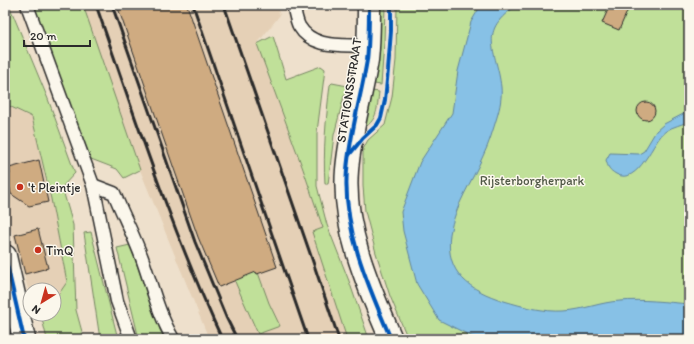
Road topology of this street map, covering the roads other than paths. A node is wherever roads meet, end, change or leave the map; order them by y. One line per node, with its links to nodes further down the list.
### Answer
1 (26, 5): 5 (lane)
2 (293, 5): 4 (lane)
3 (369, 5): 4 (street, STATIONSSTRAAT)
4 (368, 46): 11 (street, STATIONSSTRAAT)
5 (93, 185): 9 (lane); 10 (lane)
6 (5, 256): 7 (street)
7 (10, 305): 8 (street)
8 (24, 339)
9 (131, 339)
10 (173, 339)
11 (391, 339)

